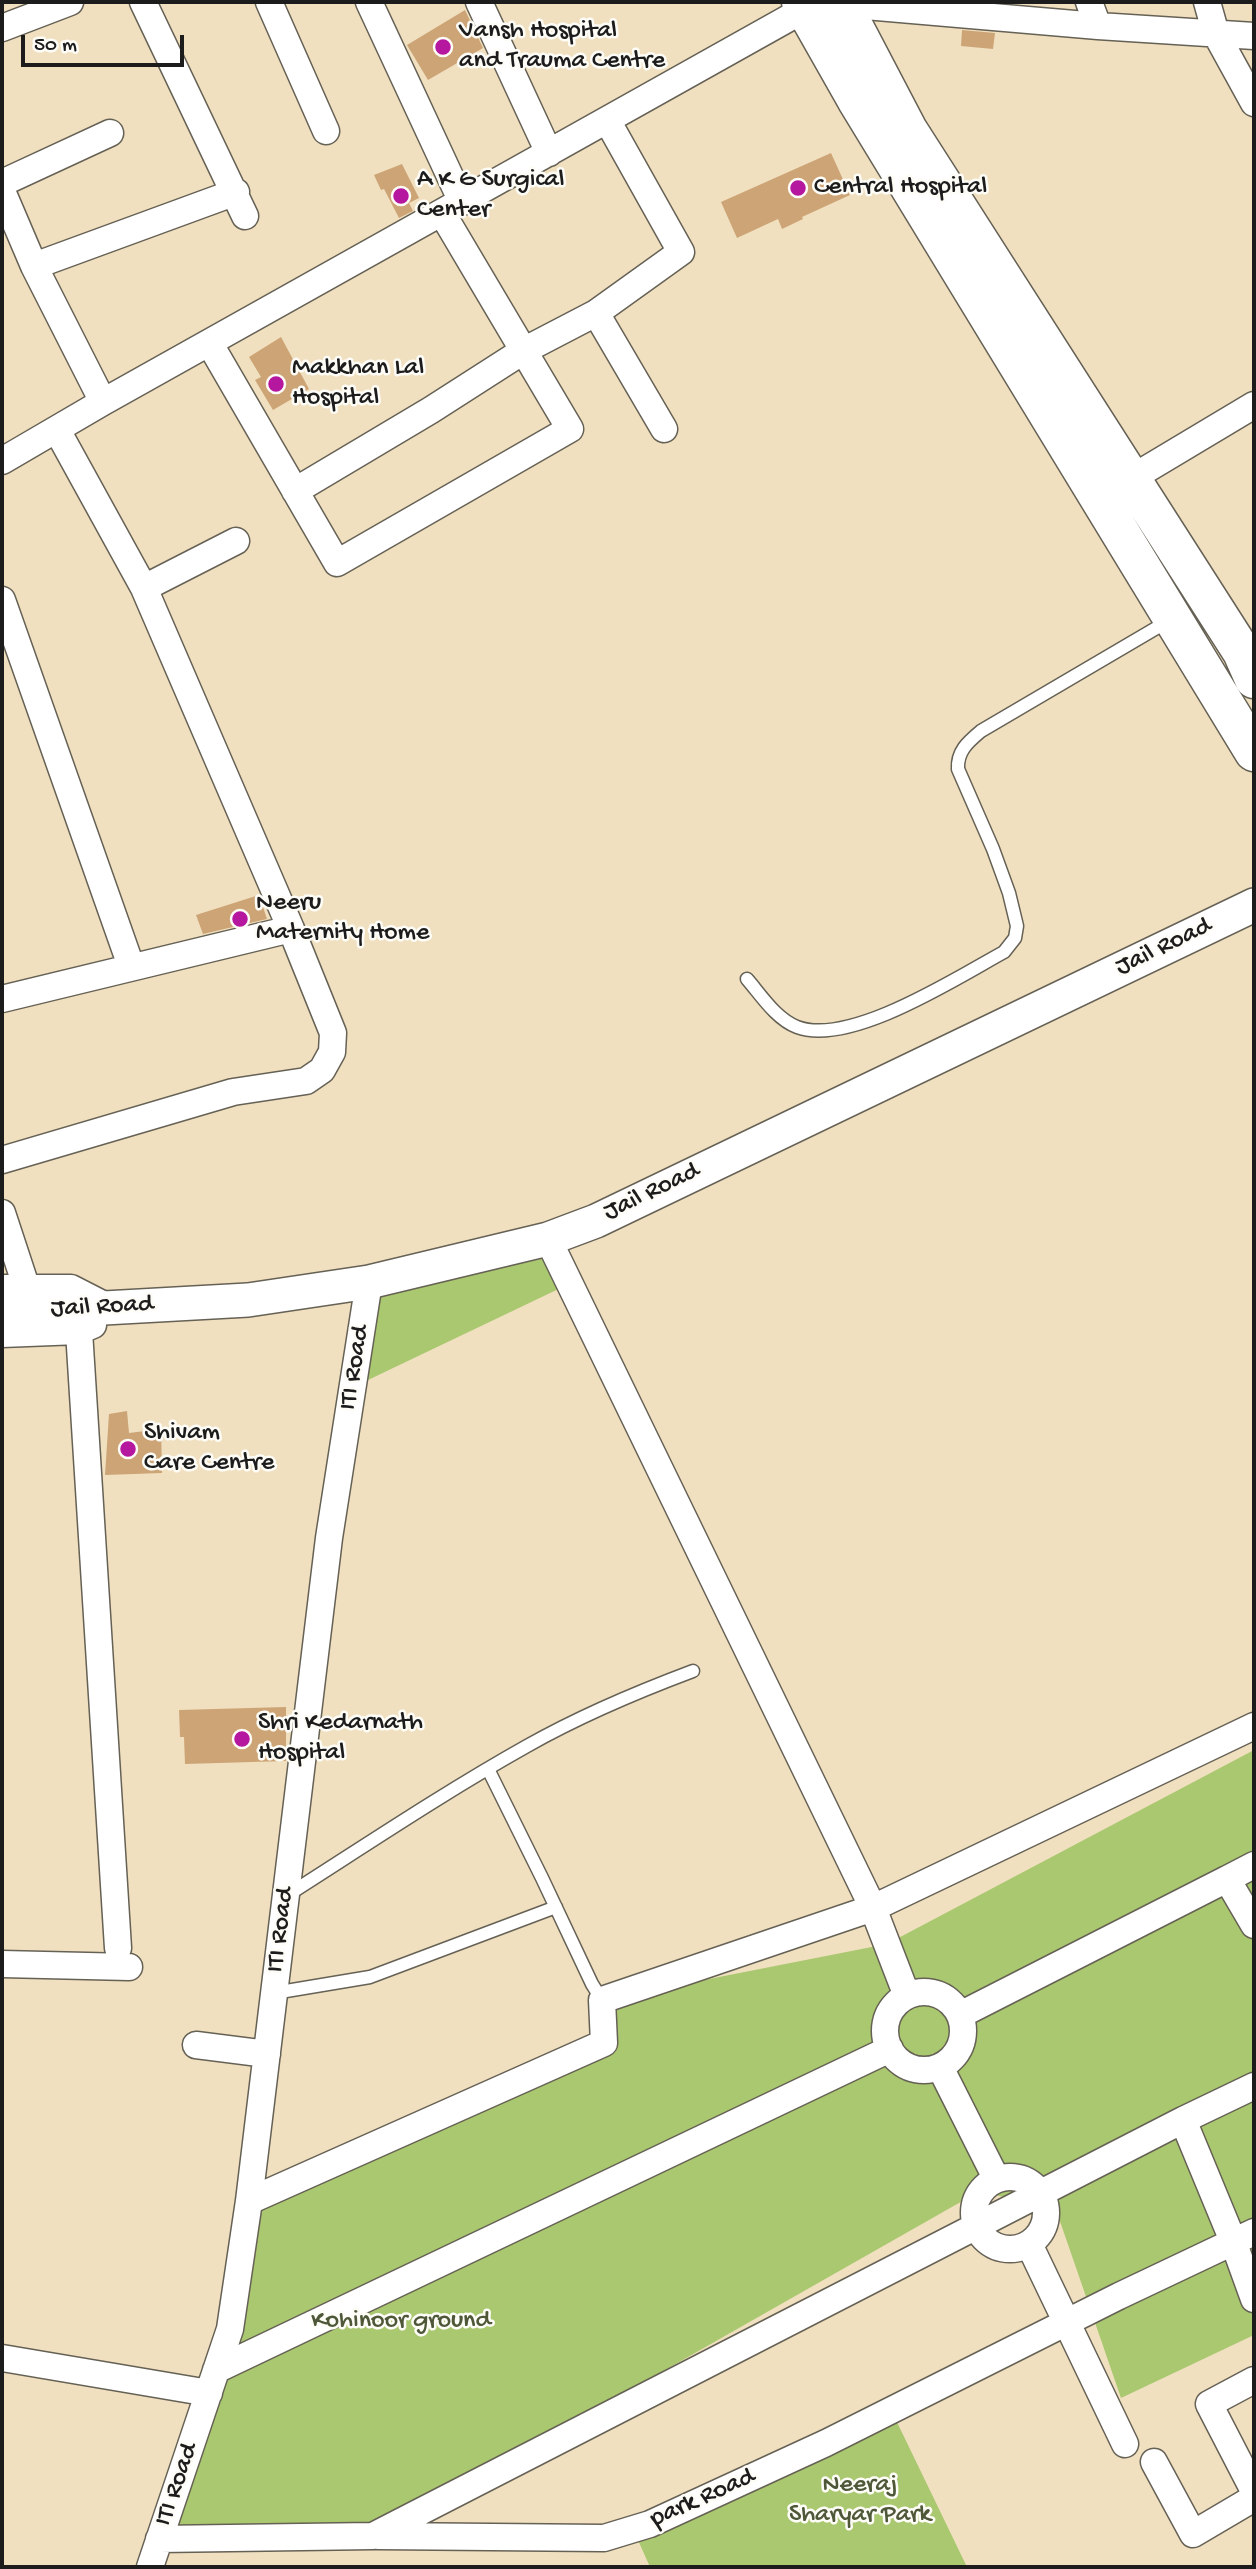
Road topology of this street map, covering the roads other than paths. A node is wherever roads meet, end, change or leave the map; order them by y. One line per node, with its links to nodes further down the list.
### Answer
1 (70, 2): 10 (street)
2 (143, 2): 22 (street)
3 (269, 2): 15 (street)
4 (369, 2): 20 (street)
5 (479, 2): 17 (street)
6 (1088, 2): 9 (street)
7 (1207, 2): 11 (street)
8 (822, 4): 9 (street); 14 (street); 31 (main road); 36 (main road)
9 (1098, 26): 11 (street)
10 (2, 29)
11 (1216, 34): 12 (street); 13 (street)
12 (1254, 36)
13 (1254, 103)
14 (607, 120): 17 (street); 23 (street)
15 (326, 131)
16 (110, 133): 18 (street)
17 (549, 153): 20 (street)
18 (2, 183)
19 (2, 191): 21 (street)
20 (452, 208): 24 (street); 25 (street)
21 (11, 240): 22 (street)
22 (34, 266): 26 (street)
23 (596, 313): 25 (street); 28 (street)
24 (210, 344): 26 (street); 32 (street)
25 (523, 351): 32 (street); 32 (street)
26 (103, 402): 29 (street)
27 (1254, 405): 31 (street)
28 (663, 429)
29 (57, 430): 30 (street); 34 (street)
30 (2, 461)
31 (1132, 478): 38 (main road)
32 (295, 491)
33 (236, 541): 34 (street)
34 (144, 588): 41 (street)
35 (2, 600): 37 (street)
36 (1174, 618): 39 (main road); 43 (lane)
37 (7, 628): 42 (street)
38 (1254, 679)
39 (1254, 751)
40 (1254, 905): 47 (street, Jail Road)
41 (291, 929): 42 (street); 45 (street)
42 (131, 966): 44 (street)
43 (747, 979)
44 (2, 999)
45 (2, 1160)
46 (2, 1213): 49 (street)
47 (548, 1239): 48 (street, Jail Road); 61 (street)
48 (369, 1282): 50 (street, Jail Road); 59 (street, ITI Road)
49 (26, 1296): 50 (street, Jail Road); 51 (street, Jail Road)
50 (122, 1308): 52 (street)
51 (2, 1311)
52 (79, 1331): 53 (street); 63 (street)
53 (2, 1334)
54 (693, 1671): 56 (lane)
55 (1254, 1726): 61 (street)
56 (488, 1769): 59 (lane); 60 (lane)
57 (1254, 1864): 58 (street)
58 (1227, 1879): 62 (street); 67 (street)
59 (286, 1896): 64 (street, ITI Road)
60 (556, 1907): 64 (lane); 66 (lane)
61 (873, 1908): 65 (street); 66 (street)
62 (1254, 1925)
63 (2, 1964)
64 (274, 1993): 70 (street, ITI Road)
65 (907, 1996): 67 (street); 69 (street)
66 (602, 2000): 76 (street)
67 (960, 2015): 71 (street)
68 (196, 2045): 70 (street)
69 (890, 2049): 71 (street); 84 (street)
70 (267, 2054): 76 (street, ITI Road)
71 (940, 2067): 74 (street)
72 (1254, 2086): 73 (street)
73 (1183, 2120): 75 (street); 78 (street)
74 (996, 2178): 75 (street); 77 (street)
75 (1041, 2194): 77 (street); 79 (street)
76 (250, 2201): 84 (street, ITI Road)
77 (977, 2227): 79 (street); 89 (street)
78 (1244, 2237): 80 (street); 81 (street, park Road)
79 (1029, 2245): 81 (street)
80 (1254, 2299)
81 (1066, 2323): 85 (street); 89 (street, park Road)
82 (2, 2358): 84 (street)
83 (1254, 2379): 87 (street)
84 (212, 2381): 90 (street, ITI Road)
85 (1125, 2444)
86 (1154, 2462): 88 (street)
87 (1254, 2491)
88 (1254, 2498)
89 (373, 2536): 90 (street, park Road)
90 (159, 2539): 91 (street, ITI Road)
91 (150, 2567)

